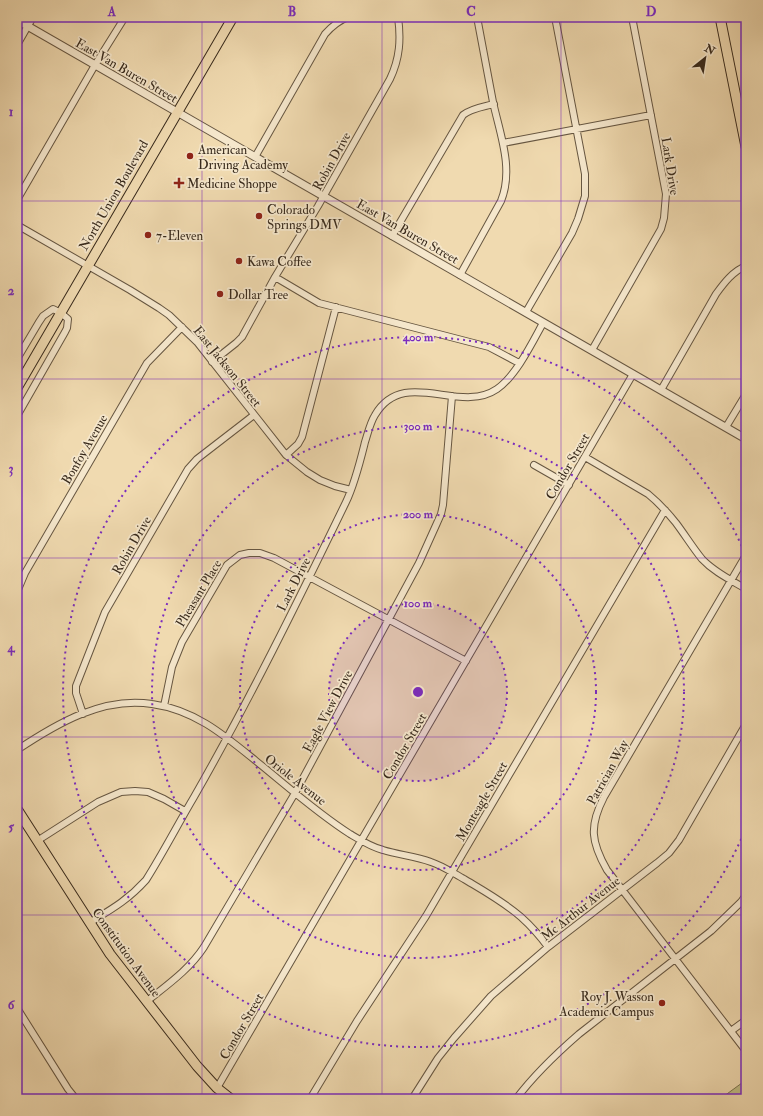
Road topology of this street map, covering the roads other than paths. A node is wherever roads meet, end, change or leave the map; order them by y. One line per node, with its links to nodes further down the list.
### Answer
1 (33, 17): 11 (street)
2 (125, 17): 13 (street)
3 (233, 17): 15 (main road, North Union Boulevard)
4 (348, 17): 20 (street)
5 (398, 17): 21 (street, Robin Drive)
6 (477, 17): 14 (street)
7 (555, 17): 17 (street)
8 (632, 17): 16 (street, Lark Drive)
9 (720, 17): 19 (main road)
10 (17, 20): 11 (street, East Van Buren Street)
11 (28, 26): 12 (street); 13 (street, East Van Buren Street)
12 (17, 45)
13 (95, 65): 15 (street, East Van Buren Street); 22 (street)
14 (494, 104): 18 (street); 24 (street)
15 (177, 113): 20 (street, East Van Buren Street); 25 (main road, North Union Boulevard)
16 (650, 115): 17 (street); 34 (street, Lark Drive)
17 (576, 128): 18 (street); 30 (street)
18 (503, 143): 27 (street)
19 (746, 147)
20 (255, 157): 21 (street, East Van Buren Street)
21 (323, 196): 24 (street, East Van Buren Street); 28 (street, Robin Drive)
22 (17, 200)
23 (17, 225): 25 (street, East Jackson Street)
24 (392, 236): 27 (street, East Van Buren Street)
25 (87, 266): 31 (main road, North Union Boulevard); 33 (street, East Jackson Street)
26 (746, 266): 40 (street)
27 (460, 275): 30 (street, East Van Buren Street)
28 (275, 277): 29 (street); 36 (street, Robin Drive)
29 (336, 307): 37 (street); 48 (street)
30 (526, 312): 32 (street, East Van Buren Street)
31 (61, 313): 35 (street); 39 (main road, North Union Boulevard); 43 (street)
32 (543, 323): 34 (street, East Van Buren Street); 37 (street, Lark Drive)
33 (182, 327): 36 (street, East Jackson Street); 58 (street, Bonfoy Avenue)
34 (592, 350): 38 (street, East Van Buren Street)
35 (17, 359)
36 (212, 362): 44 (street, East Jackson Street)
37 (519, 363): 42 (street, Lark Drive)
38 (633, 374): 40 (street, East Van Buren Street); 49 (street, Condor Street)
39 (17, 388)
40 (661, 390): 46 (street, East Van Buren Street)
41 (746, 394): 46 (street)
42 (452, 396): 52 (street, Lark Drive); 59 (street, Eagle View Drive)
43 (19, 409): 45 (street)
44 (254, 415): 48 (street, East Jackson Street); 62 (street, Robin Drive)
45 (17, 416)
46 (726, 428): 47 (street, East Van Buren Street)
47 (746, 439)
48 (286, 455): 52 (street, East Jackson Street)
49 (585, 457): 51 (street, Condor Street); 53 (street)
50 (534, 465): 51 (street)
51 (569, 485): 60 (street, Condor Street)
52 (351, 490): 55 (street, Lark Drive)
53 (665, 510): 56 (street); 71 (street, Monteagle Street)
54 (746, 556): 56 (street, Patrician Way)
55 (310, 576): 59 (street, Pheasant Place); 61 (street, Pheasant Place); 64 (street, Lark Drive)
56 (732, 580): 57 (street); 72 (street, Patrician Way)
57 (746, 589)
58 (17, 592)
59 (388, 619): 60 (street, Pheasant Place); 66 (street, Eagle View Drive)
60 (466, 661): 69 (street, Condor Street)
61 (164, 706): 62 (street, Oriole Avenue); 64 (street, Oriole Avenue)
62 (83, 714): 65 (street, Oriole Avenue)
63 (746, 724): 72 (street, Mc Arthur Avenue)
64 (227, 738): 66 (street, Oriole Avenue); 68 (street, Lark Drive)
65 (17, 750)
66 (295, 793): 69 (street, Oriole Avenue); 77 (street, Eagle View Drive)
67 (17, 809): 70 (main road, Constitution Avenue)
68 (185, 812): 70 (street); 74 (street, Lark Drive)
69 (361, 840): 71 (street, Oriole Avenue); 82 (street, Condor Street)
70 (37, 841): 74 (main road, Constitution Avenue)
71 (452, 872): 75 (street, Oriole Avenue); 85 (street, Monteagle Street)
72 (622, 890): 75 (street, Mc Arthur Avenue); 76 (street, Patrician Way)
73 (746, 894): 76 (street)
74 (89, 923): 77 (main road, Constitution Avenue)
75 (548, 946): 86 (street, Mc Arthur Avenue)
76 (676, 959): 80 (street, Patrician Way); 87 (street)
77 (146, 1002): 82 (main road, Constitution Avenue)
78 (17, 1008): 83 (street)
79 (746, 1020): 80 (street)
80 (731, 1032): 81 (street, Patrician Way)
81 (746, 1051)
82 (217, 1088): 84 (main road, Constitution Avenue)
83 (76, 1099)
84 (231, 1099)
85 (310, 1099)
86 (412, 1099)
87 (516, 1099)

